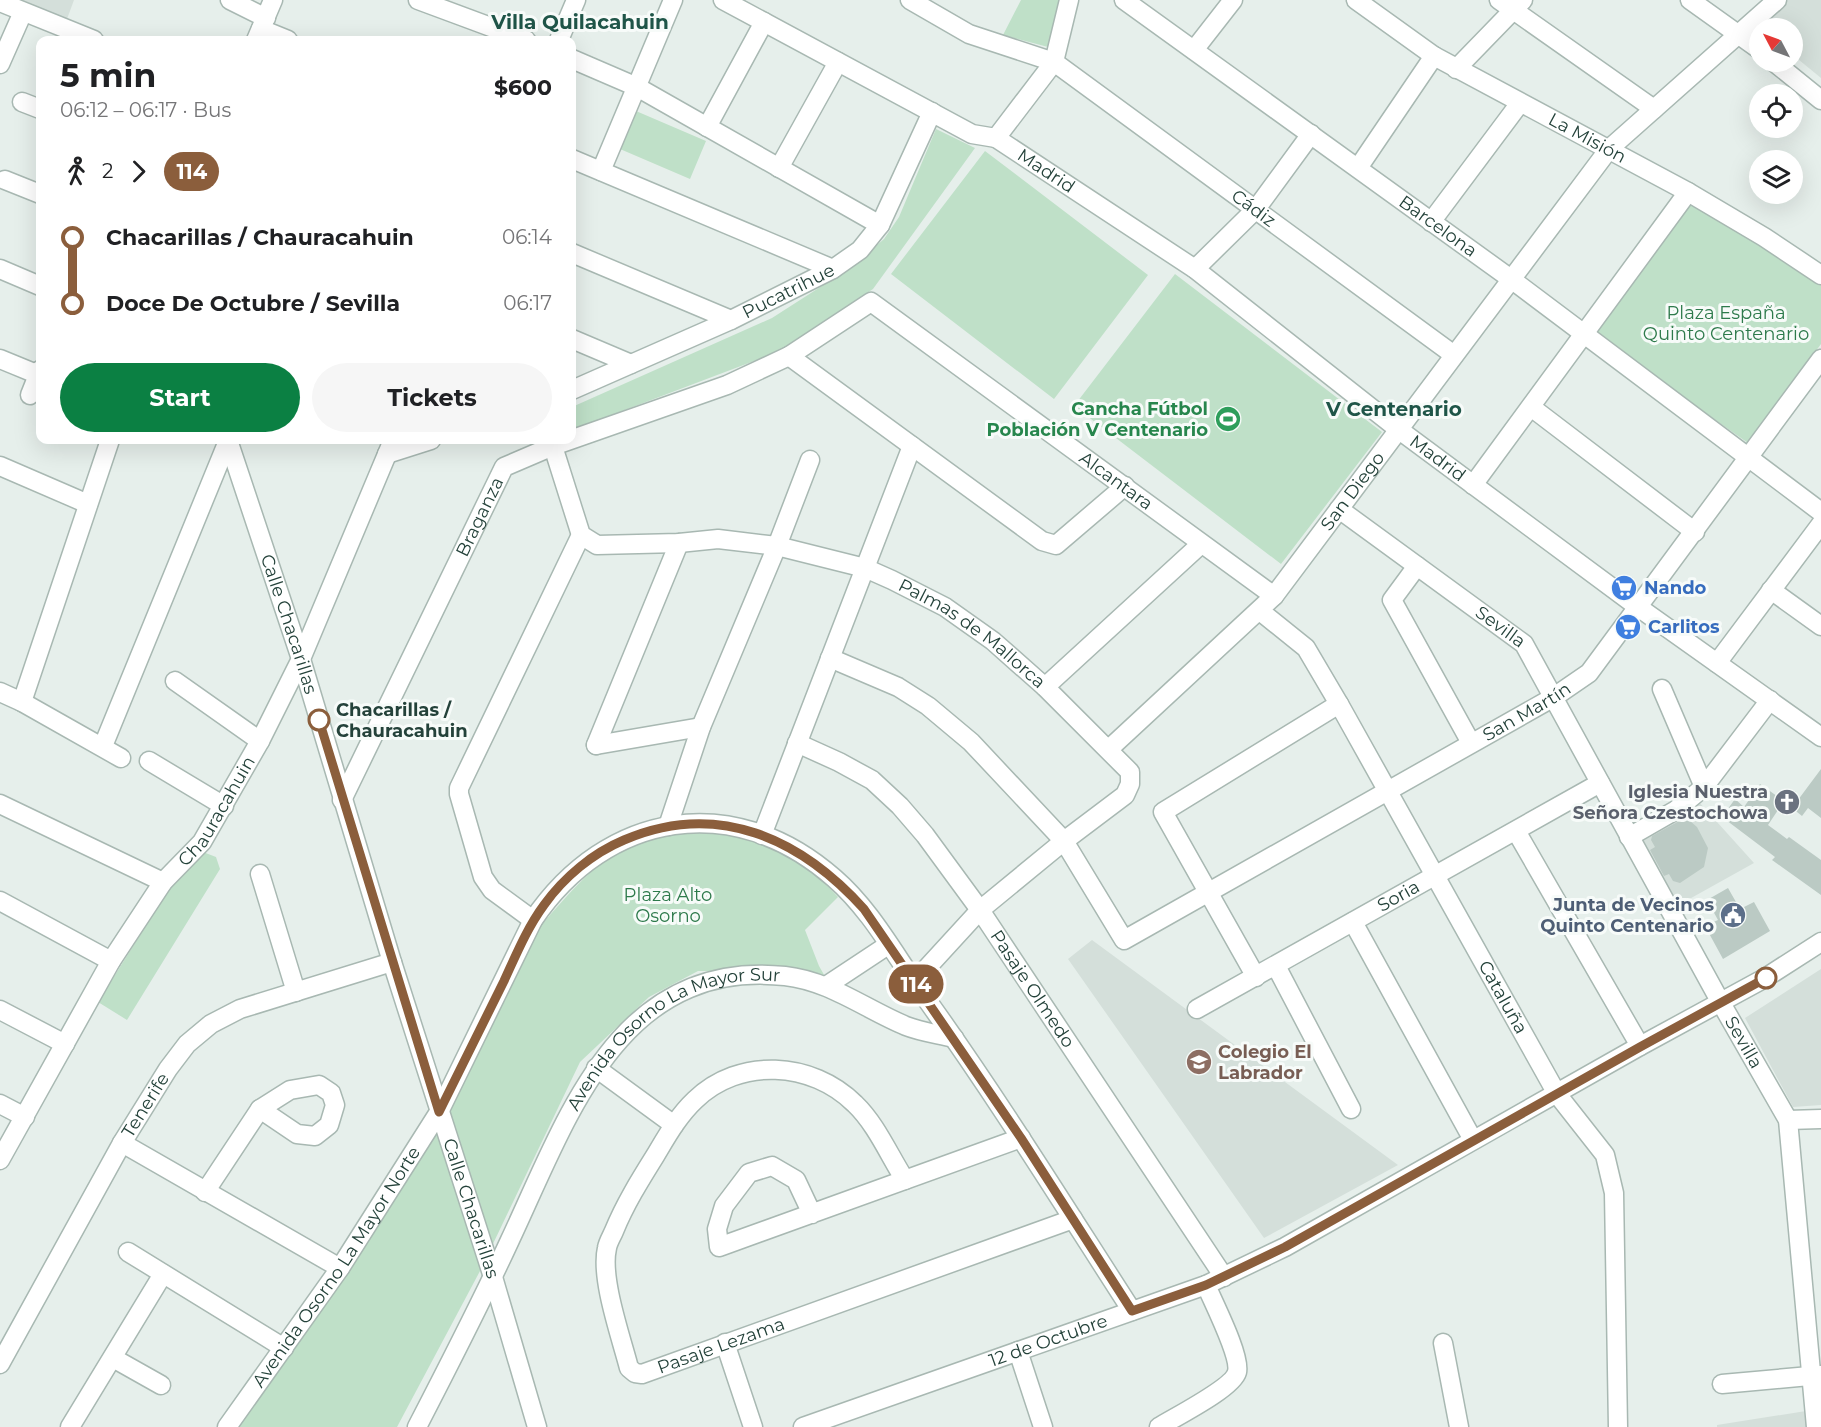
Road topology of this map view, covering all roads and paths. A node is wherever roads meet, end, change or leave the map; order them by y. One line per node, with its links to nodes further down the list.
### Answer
1 (230, 0): 18 (street)
2 (273, 0): 18 (street)
3 (418, 0): 22 (street)
4 (576, 0): 23 (street)
5 (673, 0): 33 (street)
6 (723, 0): 17 (street)
7 (910, 0): 29 (street, Cádiz)
8 (1069, 0): 29 (street)
9 (1124, 0): 25 (street, Barcelona)
10 (1233, 0): 25 (street)
11 (1356, 0): 26 (street, La Misión)
12 (1689, 0): 19 (street)
13 (1777, 0): 19 (street, San Diego)
14 (0, 2): 16 (street)
15 (1512, 4): 31 (street); 38 (street)
16 (22, 12): 20 (street); 30 (street)
17 (764, 22): 28 (street); 40 (street)
18 (261, 29): 21 (street)
19 (1739, 34): 24 (street); 38 (street, San Diego)
20 (84, 36)
21 (278, 36)
22 (515, 36)
23 (561, 36)
24 (1749, 42)
25 (1194, 50): 41 (street, Barcelona)
26 (1434, 56): 31 (street, La Misión); 46 (street)
27 (576, 61): 33 (street)
28 (838, 62): 39 (street); 45 (street)
29 (1054, 62): 42 (street); 51 (street, Cádiz)
30 (0, 64)
31 (1456, 69): 36 (street, La Misión)
32 (1787, 72): 34 (street)
33 (637, 87): 40 (street); 47 (street)
34 (1821, 99)
35 (22, 102): 37 (street)
36 (1520, 104): 43 (street, La Misión); 52 (street)
37 (36, 107)
38 (1654, 108): 43 (street, San Diego)
39 (932, 112): 42 (street); 53 (street, Pucatrihue)
40 (708, 128): 45 (street)
41 (1311, 134): 46 (street, Barcelona); 51 (street)
42 (996, 138): 57 (street, Madrid)
43 (1609, 149): 50 (street, La Misión); 59 (street, San Diego)
44 (576, 161): 47 (street)
45 (779, 168): 53 (street)
46 (1358, 168): 52 (street, Barcelona)
47 (600, 171): 56 (street)
48 (5, 180): 49 (street)
49 (36, 192)
50 (1688, 192): 58 (street, La Misión); 63 (street)
51 (1256, 209): 57 (street); 65 (street, Cádiz)
52 (1431, 222): 59 (street, Barcelona)
53 (880, 225): 56 (street, Pucatrihue)
54 (576, 255): 62 (street)
55 (0, 269): 60 (street)
56 (833, 269): 62 (street, Pucatrihue)
57 (1195, 269): 75 (street, Madrid)
58 (1821, 275)
59 (1511, 279): 63 (street, Barcelona); 65 (street, San Diego)
60 (36, 284)
61 (871, 302): 66 (street, Braganza); 88 (street, Alcantara)
62 (731, 320): 69 (street, Pucatrihue)
63 (1585, 333): 74 (street); 84 (street, Barcelona)
64 (576, 341): 69 (street)
65 (1454, 355): 75 (street, San Diego)
66 (789, 356): 76 (street, Braganza); 83 (street)
67 (0, 359): 70 (street)
68 (1821, 359): 84 (street, San Martín)
69 (631, 364): 72 (street, Pucatrihue)
70 (36, 372)
71 (36, 382): 73 (street)
72 (576, 388)
73 (30, 395)
74 (1532, 407): 87 (street); 93 (street)
75 (1398, 429): 87 (street, Madrid); 90 (street, San Diego)
76 (576, 435)
77 (109, 444): 89 (street)
78 (226, 444): 121 (street)
79 (229, 444): 106 (street, Calle Chacarillas)
80 (388, 444): 106 (street, Chauracahuin)
81 (550, 444): 128 (street, Braganza)
82 (552, 444): 94 (street)
83 (912, 446): 88 (street); 99 (street)
84 (1748, 455): 91 (street, Barcelona); 93 (street, San Martín)
85 (810, 460): 97 (street)
86 (0, 466): 89 (street)
87 (1473, 485): 102 (street, Madrid)
88 (1125, 486): 96 (street, Alcantara)
89 (88, 504): 114 (street)
90 (1339, 509): 98 (street, Sevilla); 101 (street, San Diego)
91 (1821, 512)
92 (1821, 524): 100 (street)
93 (1695, 532): 102 (street, San Martín)
94 (581, 535): 95 (street, Palmas de Mallorca); 142 (street)
95 (680, 543): 97 (street, Palmas de Mallorca); 116 (street)
96 (1201, 544): 101 (street, Alcantara); 109 (street)
97 (777, 546): 99 (street, Palmas de Mallorca); 116 (street)
98 (1417, 566): 112 (street, Sevilla); 120 (street)
99 (865, 568): 105 (street); 109 (street, Palmas de Mallorca)
100 (1771, 590): 104 (street); 107 (street)
101 (1274, 596): 103 (street, San Diego)
102 (1638, 607): 107 (street, Madrid); 112 (street, San Martín)
103 (1260, 610): 115 (street, Cataluña); 122 (street, San Diego)
104 (1821, 626)
105 (830, 658): 119 (street); 135 (street)
106 (301, 659): 118 (street, Chauracahuin); 128 (street, Calle Chacarillas)
107 (1717, 663): 113 (street, Madrid)
108 (175, 681): 118 (street)
109 (1045, 687): 122 (street, Palmas de Mallorca)
110 (1662, 689): 126 (street)
111 (0, 692): 114 (street)
112 (1554, 697): 120 (street, San Martín); 125 (street, Sevilla)
113 (1770, 700): 117 (street, Madrid); 126 (street)
114 (22, 702): 121 (street)
115 (1339, 705): 127 (street, Cataluña); 139 (street)
116 (701, 727): 131 (street)
117 (1821, 738)
118 (260, 741): 130 (street, Chauracahuin)
119 (797, 743): 133 (street); 141 (street, Pasaje Olmedo)
120 (1471, 744): 127 (street, San Martín)
121 (103, 746): 123 (street)
122 (1108, 749): 135 (street, Palmas de Mallorca)
123 (121, 758)
124 (149, 761): 130 (street)
125 (1600, 783): 132 (street, Soria); 134 (street, Sevilla)
126 (1704, 787): 134 (street)
127 (1388, 791): 137 (street, Cataluña); 139 (street, San Martín)
128 (342, 800): 147 (street, Calle Chacarillas)
129 (0, 804): 138 (street)
130 (224, 806): 138 (street, Chauracahuin)
131 (668, 826): 133 (street, Avenida Osorno La Mayor Norte); 142 (street, Avenida Osorno La Mayor Norte)
132 (1516, 831): 137 (street, Soria); 158 (street)
133 (762, 835): 145 (street, Avenida Osorno La Mayor Norte)
134 (1629, 837): 153 (street, Sevilla)
135 (1064, 842): 139 (street, San Martín); 141 (street, Palmas de Mallorca)
136 (260, 874): 152 (street)
137 (1435, 876): 143 (street, Soria); 160 (street, Cataluña)
138 (163, 882): 146 (street, Chauracahuin)
139 (1208, 892): 149 (street)
140 (0, 901): 146 (street)
141 (980, 910): 150 (street, Palmas de Mallorca); 181 (street, Pasaje Olmedo)
142 (534, 920): 164 (street, Avenida Osorno La Mayor Norte)
143 (1353, 922): 148 (street, Soria); 170 (street)
144 (1821, 942): 153 (street, 12 de Octubre)
145 (888, 945): 150 (street, Avenida Osorno La Mayor Norte); 151 (street)
146 (111, 961): 157 (street, Chauracahuin)
147 (392, 962): 152 (street, Tenerife); 164 (street, Calle Chacarillas)
148 (1276, 966): 149 (street, Soria); 163 (street)
149 (1256, 977): 154 (street, Soria)
150 (914, 982): 156 (street, Avenida Osorno La Mayor Norte)
151 (826, 986): 156 (street, Avenida Osorno La Mayor Sur); 159 (street, Avenida Osorno La Mayor Sur)
152 (296, 992): 171 (street, Tenerife)
153 (1721, 1003): 158 (street, 12 de Octubre); 167 (street, Sevilla)
154 (1197, 1009)
155 (0, 1010): 157 (street)
156 (954, 1038): 169 (street, Avenida Osorno La Mayor Norte)
157 (65, 1044): 165 (street, Chauracahuin)
158 (1640, 1047): 160 (street, 12 de Octubre)
159 (596, 1068): 168 (street); 180 (street, Avenida Osorno La Mayor Sur)
160 (1557, 1094): 170 (street, 12 de Octubre); 203 (street, Cataluña)
161 (0, 1104): 165 (street)
162 (260, 1109): 174 (street)
163 (1351, 1109)
164 (439, 1112): 178 (street, Avenida Osorno La Mayor Norte); 180 (street, Calle Chacarillas)
165 (25, 1117): 172 (street, Chauracahuin)
166 (1821, 1119): 167 (street)
167 (1788, 1120): 190 (street, Sevilla)
168 (674, 1125): 173 (street, Pasaje Lezama); 184 (street, Pasaje Lezama)
169 (1021, 1138): 173 (street); 176 (street, Avenida Osorno La Mayor Norte)
170 (1473, 1140): 181 (street, 12 de Octubre)
171 (122, 1143): 174 (street); 189 (street, Tenerife)
172 (0, 1160)
173 (905, 1179): 175 (street)
174 (205, 1192): 178 (street)
175 (812, 1214): 175 (street)
176 (1073, 1220): 183 (street, Avenida Osorno La Mayor Norte); 184 (street, Pasaje Lezama)
177 (128, 1252): 179 (street)
178 (340, 1268): 186 (street, Avenida Osorno La Mayor Norte)
179 (163, 1274): 186 (street); 188 (street)
180 (493, 1277): 196 (street, Avenida Osorno La Mayor Sur); 197 (street, Calle Chacarillas)
181 (1224, 1277): 182 (street, 12 de Octubre)
182 (1206, 1285): 183 (street, 12 de Octubre); 201 (street)
183 (1132, 1311): 187 (street, 12 de Octubre)
184 (725, 1343): 198 (street)
185 (1443, 1343): 202 (street)
186 (285, 1348): 195 (street, Avenida Osorno La Mayor Norte)
187 (1018, 1351): 193 (street, 12 de Octubre); 200 (street)
188 (113, 1358): 192 (street); 194 (street)
189 (0, 1364)
190 (1817, 1375): 191 (street); 204 (street, Sevilla)
191 (1722, 1384)
192 (162, 1385)
193 (845, 1420): 199 (street, 12 de Octubre)
194 (70, 1427)
195 (227, 1427)
196 (417, 1427)
197 (537, 1427)
198 (753, 1427)
199 (803, 1427)
200 (1043, 1427)
201 (1159, 1427)
202 (1459, 1427)
203 (1618, 1427)
204 (1816, 1427)

